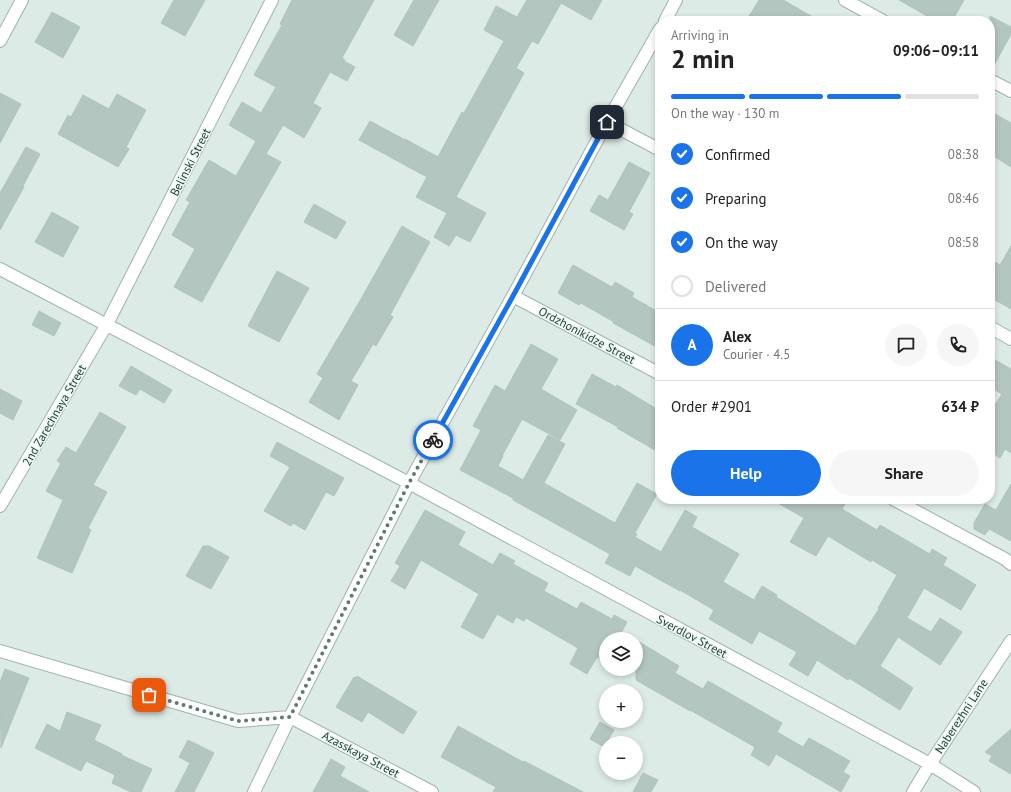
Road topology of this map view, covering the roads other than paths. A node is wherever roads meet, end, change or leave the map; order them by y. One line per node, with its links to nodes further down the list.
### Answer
1 (22, 0): 8 (street)
2 (272, 0): 15 (street, Belinski Street)
3 (676, 0): 5 (street)
4 (845, 0): 6 (street)
5 (667, 16)
6 (874, 16)
7 (655, 38): 11 (street)
8 (0, 41)
9 (995, 83): 10 (street)
10 (1011, 91)
11 (607, 122): 12 (street); 14 (street)
12 (655, 147)
13 (0, 268): 15 (street, Sverdlov Street)
14 (513, 296): 18 (street, Ordzhonikidze Street); 19 (street)
15 (107, 324): 19 (street, Sverdlov Street); 21 (street, 2nd Zarechnaya Street)
16 (995, 330): 17 (street)
17 (1011, 339)
18 (655, 371)
19 (409, 483): 25 (street); 26 (street, Sverdlov Street)
20 (902, 504): 22 (street)
21 (0, 506)
22 (1011, 564)
23 (1011, 641): 26 (street, Naberezhni Lane)
24 (0, 651): 25 (street)
25 (290, 717): 27 (street); 28 (street, Azasskaya Street)
26 (930, 764): 29 (street, Naberezhni Lane); 30 (street, Sverdlov Street)
27 (254, 792)
28 (432, 792)
29 (913, 792)
30 (974, 792)

